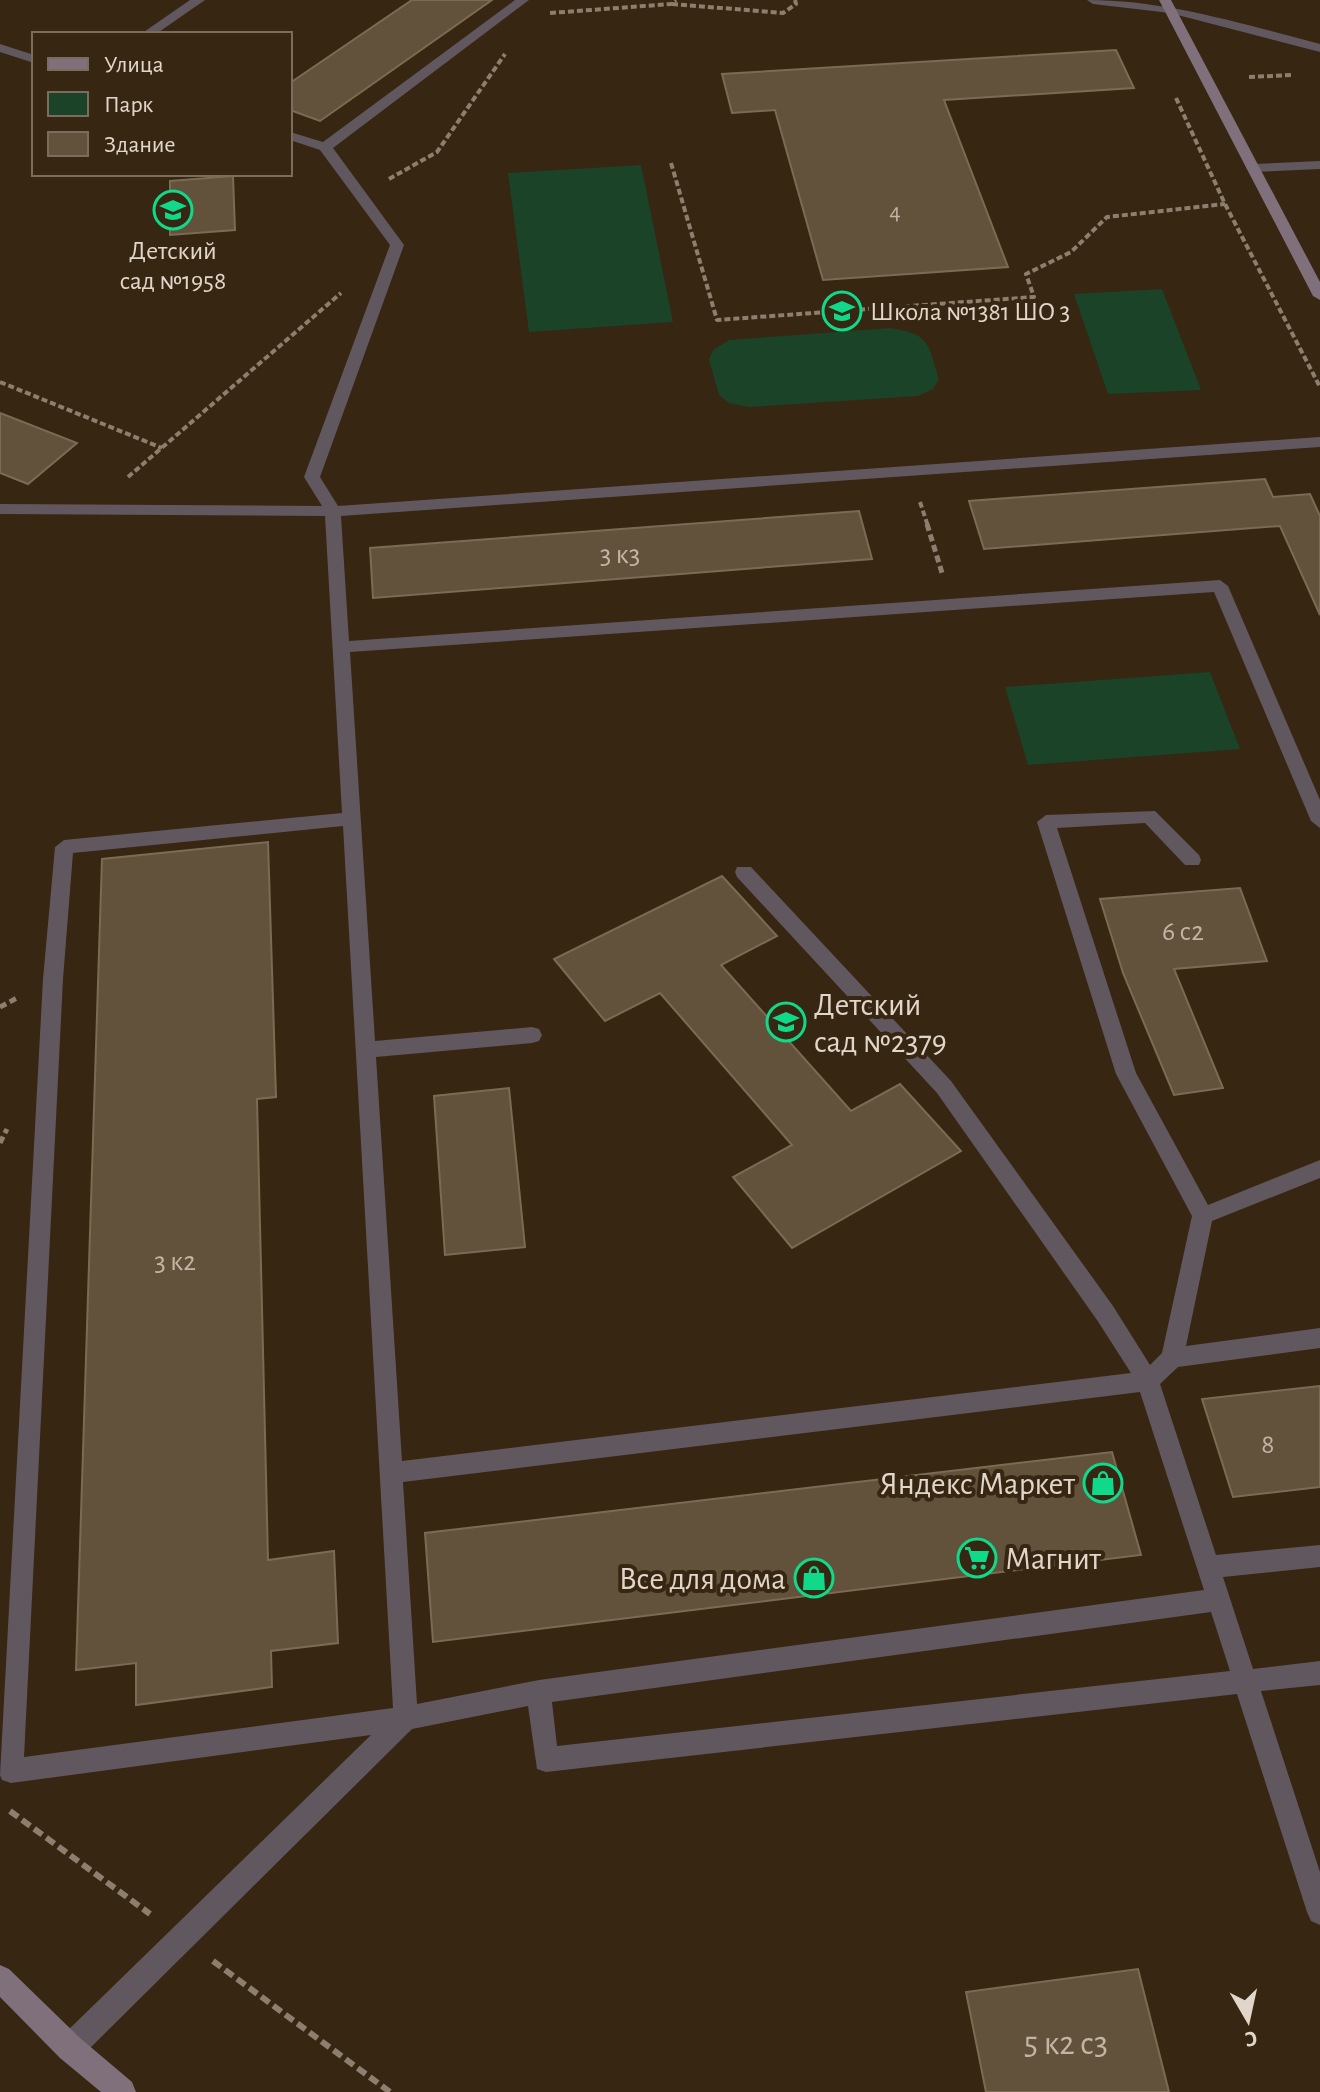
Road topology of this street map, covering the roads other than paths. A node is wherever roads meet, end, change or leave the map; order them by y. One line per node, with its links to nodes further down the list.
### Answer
1 (199, 0): 5 (lane)
2 (523, 0): 10 (lane)
3 (1093, 0): 4 (lane)
4 (1167, 5): 7 (lane); 12 (street)
5 (150, 32)
6 (0, 48): 8 (lane)
7 (1320, 48)
8 (32, 58)
9 (292, 137): 10 (lane)
10 (325, 147): 16 (lane)
11 (1320, 165): 12 (lane)
12 (1253, 168): 13 (street)
13 (1320, 296)
14 (1320, 442): 16 (lane)
15 (0, 509): 16 (lane)
16 (333, 511): 17 (lane)
17 (340, 647): 18 (lane); 19 (lane)
18 (351, 819): 23 (lane); 37 (lane)
19 (1320, 821)
20 (1192, 860): 25 (lane)
21 (744, 872): 28 (lane)
22 (532, 1035): 23 (lane)
23 (366, 1050): 29 (lane)
24 (1320, 1169): 25 (lane)
25 (1203, 1216): 27 (lane)
26 (1320, 1338): 27 (lane)
27 (1172, 1358): 28 (lane)
28 (1148, 1381): 29 (lane); 31 (lane)
29 (393, 1473): 36 (lane)
30 (1320, 1556): 31 (lane)
31 (1208, 1567): 32 (lane)
32 (1220, 1599): 34 (lane); 35 (lane)
33 (1320, 1673): 34 (lane)
34 (1244, 1679): 35 (lane); 38 (lane)
35 (539, 1692): 36 (lane)
36 (406, 1718): 37 (lane); 40 (lane)
37 (6, 1721)
38 (1320, 1912)
39 (0, 1978): 40 (street)
40 (70, 2048): 41 (street)
41 (122, 2092)

